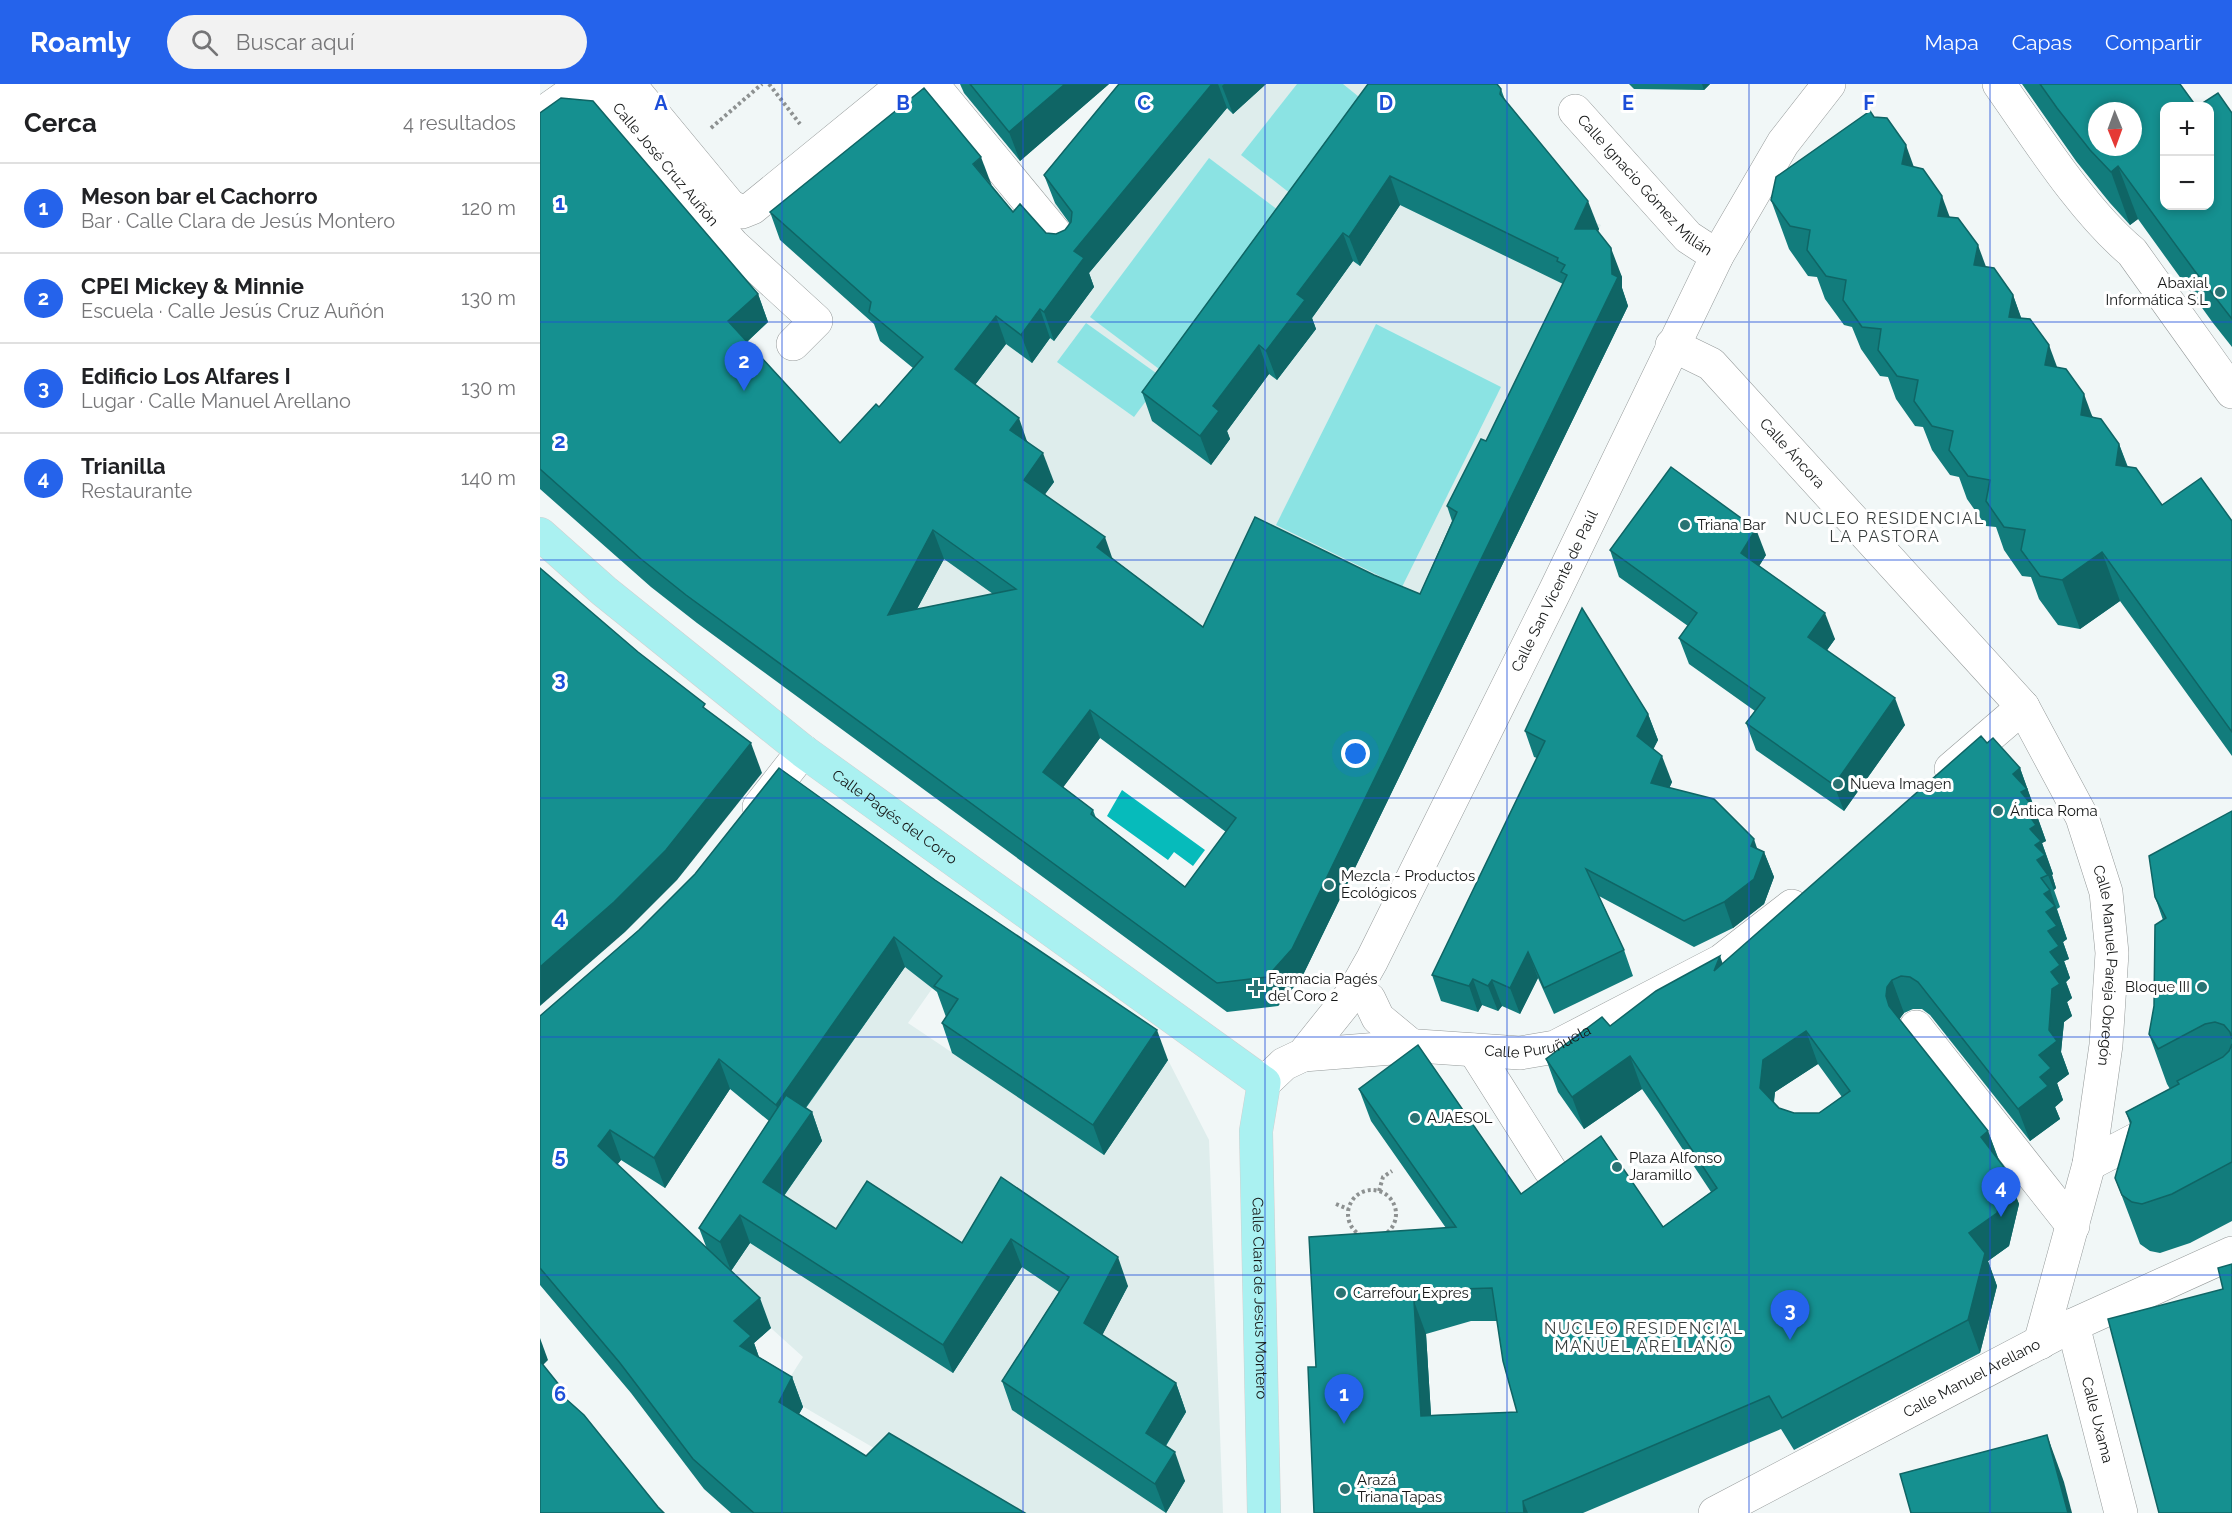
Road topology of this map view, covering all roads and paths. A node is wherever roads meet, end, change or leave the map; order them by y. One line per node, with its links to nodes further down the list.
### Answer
1 (584, 84): 11 (street)
2 (598, 84): 15 (street, Calle José Cruz Auñón)
3 (629, 84): 12 (street)
4 (762, 84): 12 (path)
5 (769, 84): 13 (path)
6 (904, 84): 13 (street)
7 (931, 84): 14 (street); 15 (street)
8 (1829, 84): 16 (street, Calle San Vicente de Paúl)
9 (1999, 84): 19 (street)
10 (1575, 111): 16 (street, Calle Ignacio Gómez Millán)
11 (540, 115)
12 (685, 151): 13 (street)
13 (822, 151)
14 (1064, 244)
15 (733, 245): 17 (street, Calle José Cruz Auñón)
16 (1717, 256): 18 (street, Calle San Vicente de Paúl)
17 (793, 344)
18 (1672, 345): 21 (street, Calle Áncora); 26 (street, Calle San Vicente de Paúl)
19 (2232, 392)
20 (540, 534): 22 (main road, Calle Pagés del Corro)
21 (2023, 707): 23 (street); 33 (street, Calle Manuel Pareja Obregón)
22 (803, 751): 24 (street); 31 (main road, Calle Pagés del Corro)
23 (1925, 791)
24 (743, 827)
25 (1812, 889): 29 (street, Calle Puruñuela)
26 (1355, 990): 28 (street); 30 (street, Calle San Vicente de Paúl)
27 (1916, 1027): 39 (street)
28 (1413, 1047): 29 (street, Calle Puruñuela); 30 (street, Calle Puruñuela)
29 (1474, 1050): 34 (street)
30 (1303, 1055): 31 (street, Calle San Vicente de Paúl)
31 (1264, 1083): 45 (main road, Calle Clara de Jesús Montero)
32 (2232, 1090): 33 (street)
33 (2089, 1164): 39 (street, Calle Manuel Pareja Obregón)
34 (1550, 1170)
35 (1392, 1171): 36 (path)
36 (1379, 1191): 38 (path); 40 (path)
37 (1336, 1204): 38 (path)
38 (1348, 1209): 40 (path)
39 (2073, 1226): 44 (street, Calle Manuel Pareja Obregón)
40 (1391, 1229): 41 (path)
41 (1399, 1234)
42 (2232, 1253): 43 (street, Calle Manuel Arellano)
43 (2073, 1325): 44 (street, Calle Manuel Arellano); 47 (street, Calle Uxama)
44 (2040, 1343): 46 (street, Calle Manuel Arellano)
45 (1264, 1513)
46 (1715, 1513)
47 (2121, 1513)

